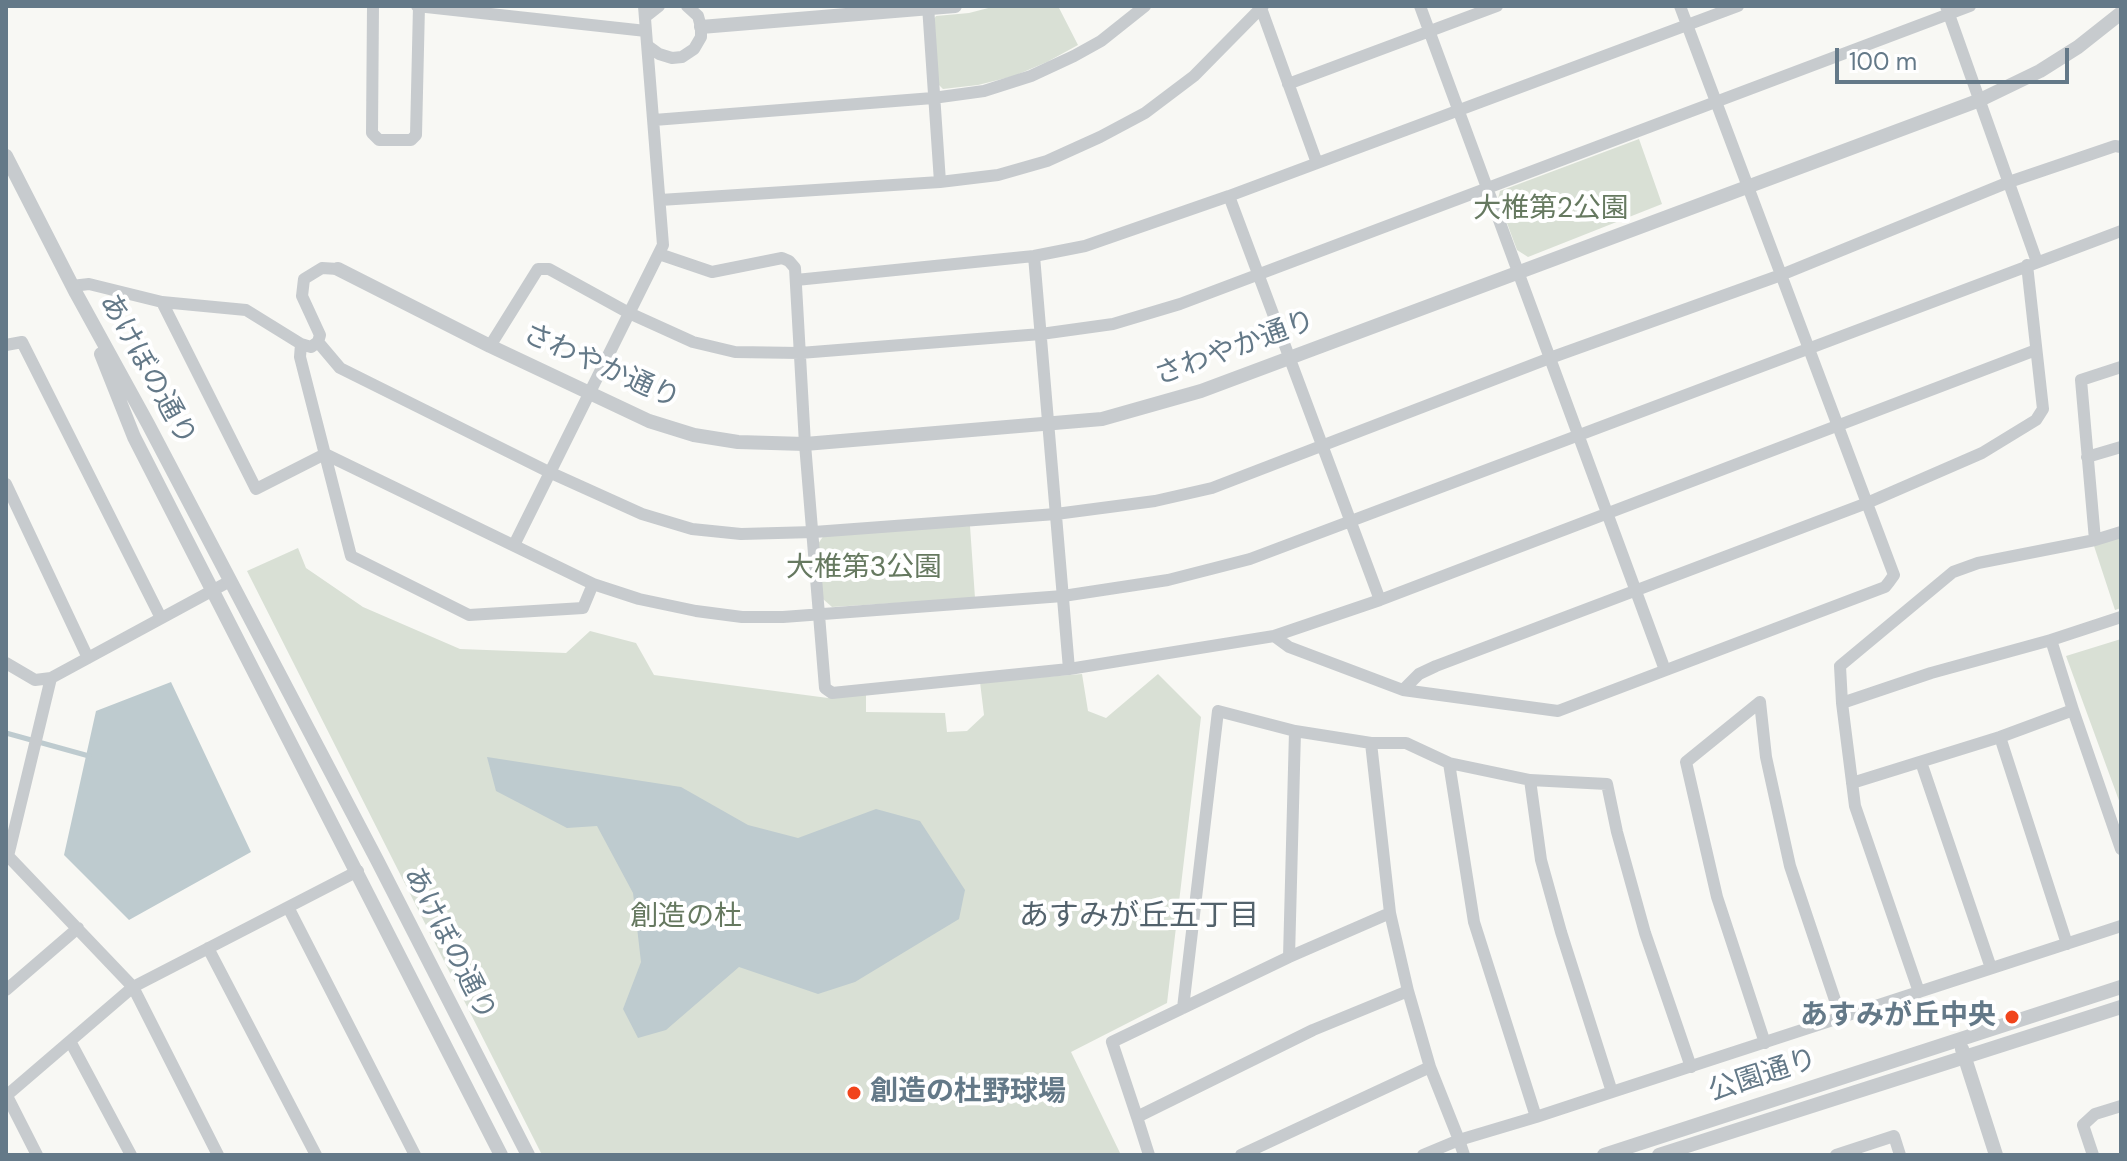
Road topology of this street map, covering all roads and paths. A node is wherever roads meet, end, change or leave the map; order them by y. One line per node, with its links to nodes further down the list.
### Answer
1 (373, 6): 2 (street)
2 (418, 6): 19 (street)
3 (659, 6): 15 (street)
4 (687, 6): 18 (street)
5 (955, 6): 13 (street)
6 (1145, 6): 23 (street)
7 (1420, 6): 20 (street)
8 (1497, 6): 20 (street)
9 (1680, 6): 17 (street)
10 (1738, 6): 17 (street)
11 (1970, 6): 14 (street)
12 (1262, 7): 22 (street); 31 (street)
13 (928, 8): 18 (street); 23 (street)
14 (1948, 11): 24 (street); 25 (street)
15 (645, 12): 19 (street)
16 (2121, 13): 24 (street, さわやか通り)
17 (1687, 25): 25 (street); 26 (street)
18 (701, 27): 21 (street)
19 (646, 31): 21 (street)
20 (1430, 31): 22 (street); 26 (street)
21 (648, 46): 27 (street)
22 (1288, 84): 30 (street)
23 (933, 98): 27 (street); 31 (street)
24 (1980, 100): 32 (street); 33 (street, さわやか通り)
25 (1716, 102): 33 (street); 34 (street)
26 (1458, 110): 30 (street); 34 (street)
27 (654, 120): 36 (street)
28 (2121, 147): 32 (street)
29 (6, 156): 46 (street)
30 (1317, 163): 35 (street)
31 (940, 182): 36 (street)
32 (2009, 182): 40 (street); 44 (street)
33 (1748, 187): 42 (street, さわやか通り); 44 (street)
34 (1487, 188): 42 (street); 43 (street)
35 (1229, 196): 39 (street); 43 (street)
36 (660, 200): 38 (street)
37 (2121, 231): 40 (street)
38 (659, 254): 45 (street); 48 (street)
39 (1034, 256): 45 (street); 49 (street)
40 (2032, 263): 54 (street); 55 (street)
41 (338, 269): 50 (street); 53 (street, さわやか通り)
42 (1519, 272): 57 (street, さわやか通り); 58 (street)
43 (1258, 274): 49 (street); 57 (street)
44 (1781, 275): 54 (street); 58 (street)
45 (796, 280): 56 (street)
46 (74, 290): 47 (street); 79 (street, あけぼの通り); 81 (street, あけぼの通り)
47 (162, 302): 51 (street); 67 (street)
48 (629, 313): 53 (street); 56 (street); 60 (street)
49 (1041, 334): 56 (street); 61 (street)
50 (318, 342): 51 (street); 69 (street)
51 (301, 344): 67 (street)
52 (6, 345): 87 (street)
53 (490, 346): 60 (street, さわやか通り)
54 (1809, 348): 62 (street); 63 (street)
55 (2036, 350): 62 (street); 71 (street)
56 (800, 353): 64 (street)
57 (1289, 357): 61 (street, さわやか通り); 65 (street)
58 (1550, 358): 63 (street); 65 (street)
59 (2121, 367): 68 (street)
60 (588, 392): 64 (street, さわやか通り); 69 (street)
61 (1049, 425): 64 (street, さわやか通り); 73 (street)
62 (1838, 427): 71 (street); 72 (street)
63 (1579, 436): 72 (street); 74 (street)
64 (805, 444): 75 (street)
65 (1322, 444): 73 (street); 74 (street)
66 (2121, 447): 68 (street)
67 (325, 454): 78 (street); 80 (street)
68 (2087, 457): 77 (street)
69 (549, 472): 75 (street); 78 (street)
70 (6, 484): 90 (street)
71 (1867, 503): 82 (street); 93 (street)
72 (1607, 512): 82 (street); 84 (street)
73 (1056, 514): 75 (street); 83 (street)
74 (1351, 522): 83 (street); 84 (street)
75 (814, 532): 85 (street)
76 (2121, 532): 77 (street)
77 (2095, 540): 96 (street)
78 (514, 545): 80 (street)
79 (230, 581): 81 (street); 141 (street, あけぼの通り)
80 (593, 584): 85 (street)
81 (213, 590): 87 (street); 106 (street, あけぼの通り)
82 (1636, 590): 93 (street); 95 (street)
83 (1063, 596): 85 (street); 92 (street)
84 (1380, 600): 88 (street)
85 (820, 614): 92 (street)
86 (2121, 617): 89 (street)
87 (161, 618): 90 (street)
88 (1274, 636): 92 (street); 95 (street)
89 (2051, 640): 96 (street); 97 (street)
90 (88, 658): 94 (street)
91 (6, 663): 94 (street)
92 (1069, 669)
93 (1665, 670): 95 (street)
94 (51, 678): 110 (street)
95 (1403, 690)
96 (1842, 703): 104 (street)
97 (2073, 710): 99 (street); 105 (street)
98 (1295, 731): 100 (street); 113 (street); 121 (street)
99 (2000, 737): 101 (street); 111 (street)
100 (1371, 743): 102 (street); 108 (street)
101 (1921, 762): 104 (street); 114 (street)
102 (1449, 763): 103 (street); 133 (street)
103 (1530, 780): 128 (street); 129 (street)
104 (1852, 783): 119 (street)
105 (2121, 849)
106 (358, 871): 107 (street); 140 (street, あけぼの通り)
107 (288, 907): 112 (street); 139 (street)
108 (1390, 913): 113 (street); 118 (street)
109 (2121, 926): 111 (street)
110 (78, 928): 115 (street); 117 (street)
111 (2067, 944): 114 (street)
112 (208, 948): 115 (street); 138 (street)
113 (1289, 957): 121 (street)
114 (1991, 968): 119 (street)
115 (133, 987): 124 (street); 137 (street)
116 (2121, 987): 123 (street, 公園通り)
117 (6, 990)
118 (1408, 991): 127 (street); 132 (street)
119 (1919, 992): 122 (street)
120 (2121, 1007): 126 (street, 公園通り)
121 (1183, 1008): 132 (street)
122 (1841, 1018): 125 (street); 125 (street)
123 (1959, 1039): 126 (street); 146 (street, 公園通り)
124 (70, 1041): 130 (street); 136 (street)
125 (1765, 1043): 128 (street)
126 (1965, 1056): 147 (street, 公園通り); 150 (street)
127 (1430, 1067): 134 (street); 143 (street)
128 (1691, 1067): 129 (street)
129 (1612, 1092): 133 (street)
130 (6, 1096): 135 (street)
131 (2121, 1106): 151 (street)
132 (1137, 1117): 142 (street)
133 (1536, 1117): 134 (street)
134 (1459, 1140): 144 (street); 145 (street)
135 (37, 1155)
136 (131, 1155)
137 (218, 1155)
138 (316, 1155)
139 (415, 1155)
140 (501, 1155)
141 (528, 1155)
142 (1149, 1155)
143 (1241, 1155)
144 (1423, 1155)
145 (1464, 1155)
146 (1604, 1155)
147 (1659, 1155)
148 (1836, 1155): 149 (street)
149 (1900, 1155)
150 (1996, 1155)
151 (2093, 1155)

